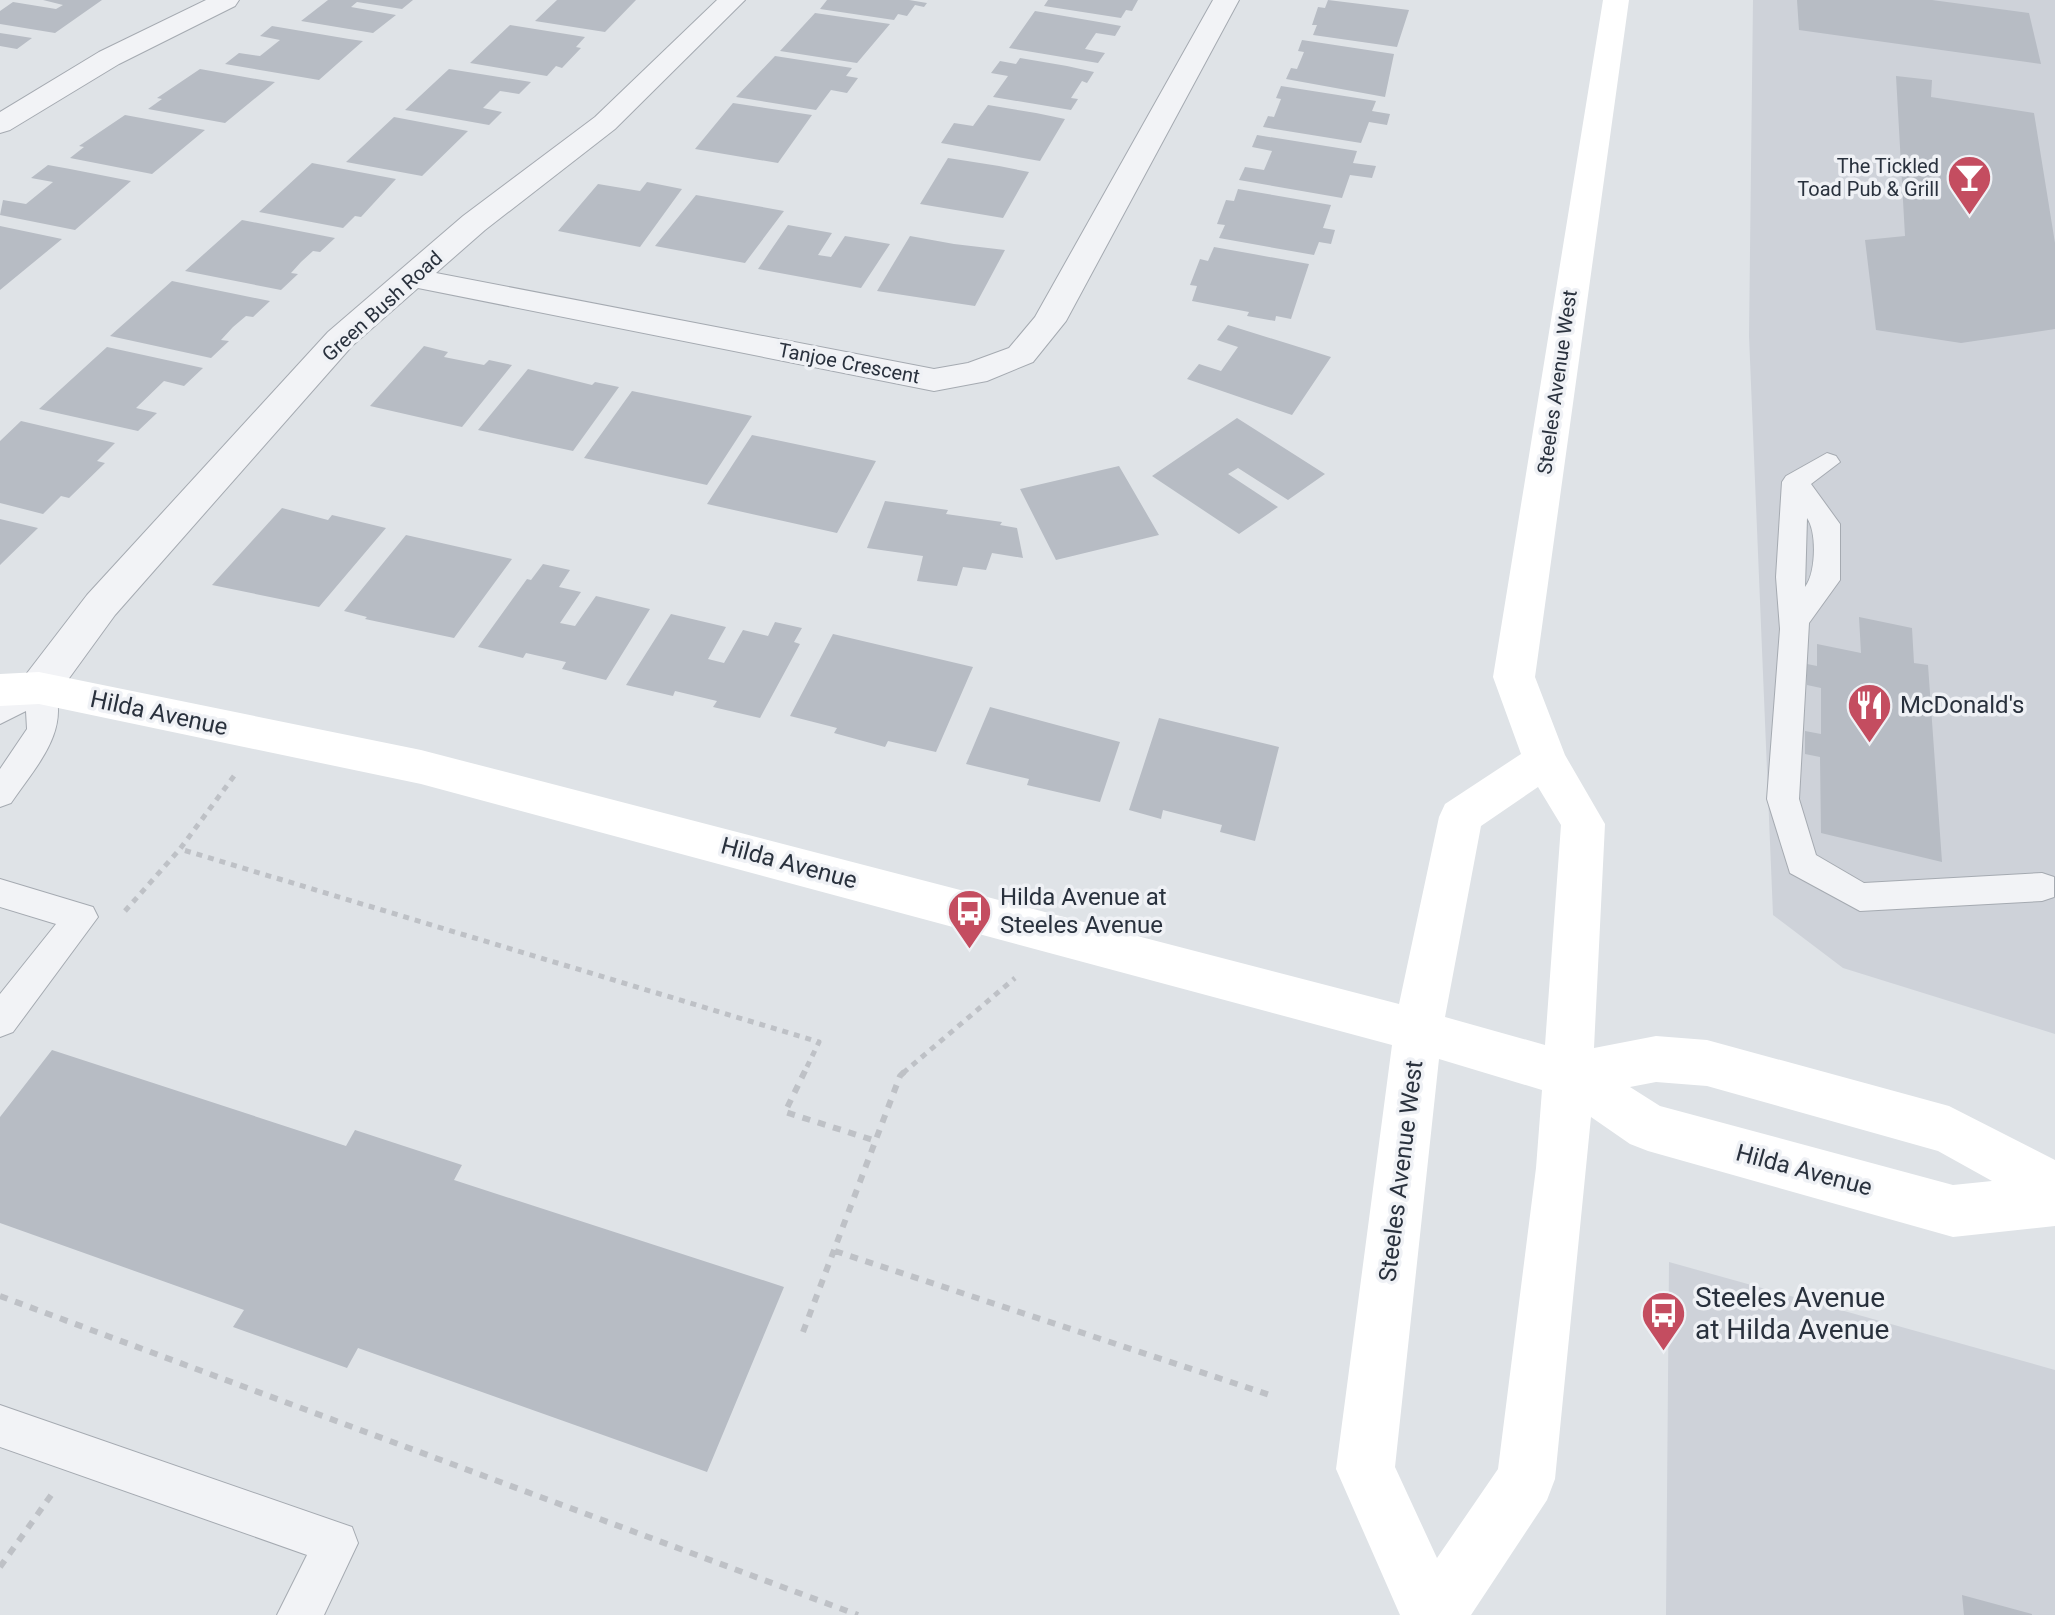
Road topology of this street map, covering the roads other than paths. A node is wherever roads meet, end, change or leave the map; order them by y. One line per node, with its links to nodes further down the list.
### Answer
1 (226, 0): 5 (street)
2 (732, 0): 6 (street, Green Bush Road)
3 (1226, 0): 6 (street, Tanjoe Crescent)
4 (1616, 0): 10 (main road, Steeles Avenue West)
5 (0, 124)
6 (414, 278): 8 (street, Green Bush Road)
7 (1827, 462): 12 (lane)
8 (20, 689): 9 (lane); 11 (lane); 15 (main road, Hilda Avenue)
9 (0, 712)
10 (1545, 760): 15 (main road, Steeles Avenue West); 16 (main road, Steeles Avenue West)
11 (0, 794)
12 (2042, 887)
13 (0, 893): 14 (lane)
14 (0, 1021)
15 (1418, 1032): 16 (main road, Hilda Avenue); 21 (main road, Steeles Avenue West)
16 (1570, 1075): 17 (main road, Hilda Avenue); 18 (main road, Hilda Avenue); 21 (main road, Steeles Avenue West)
17 (2055, 1188)
18 (2055, 1200)
19 (0, 1426): 20 (lane)
20 (300, 1615)
21 (1433, 1615)

